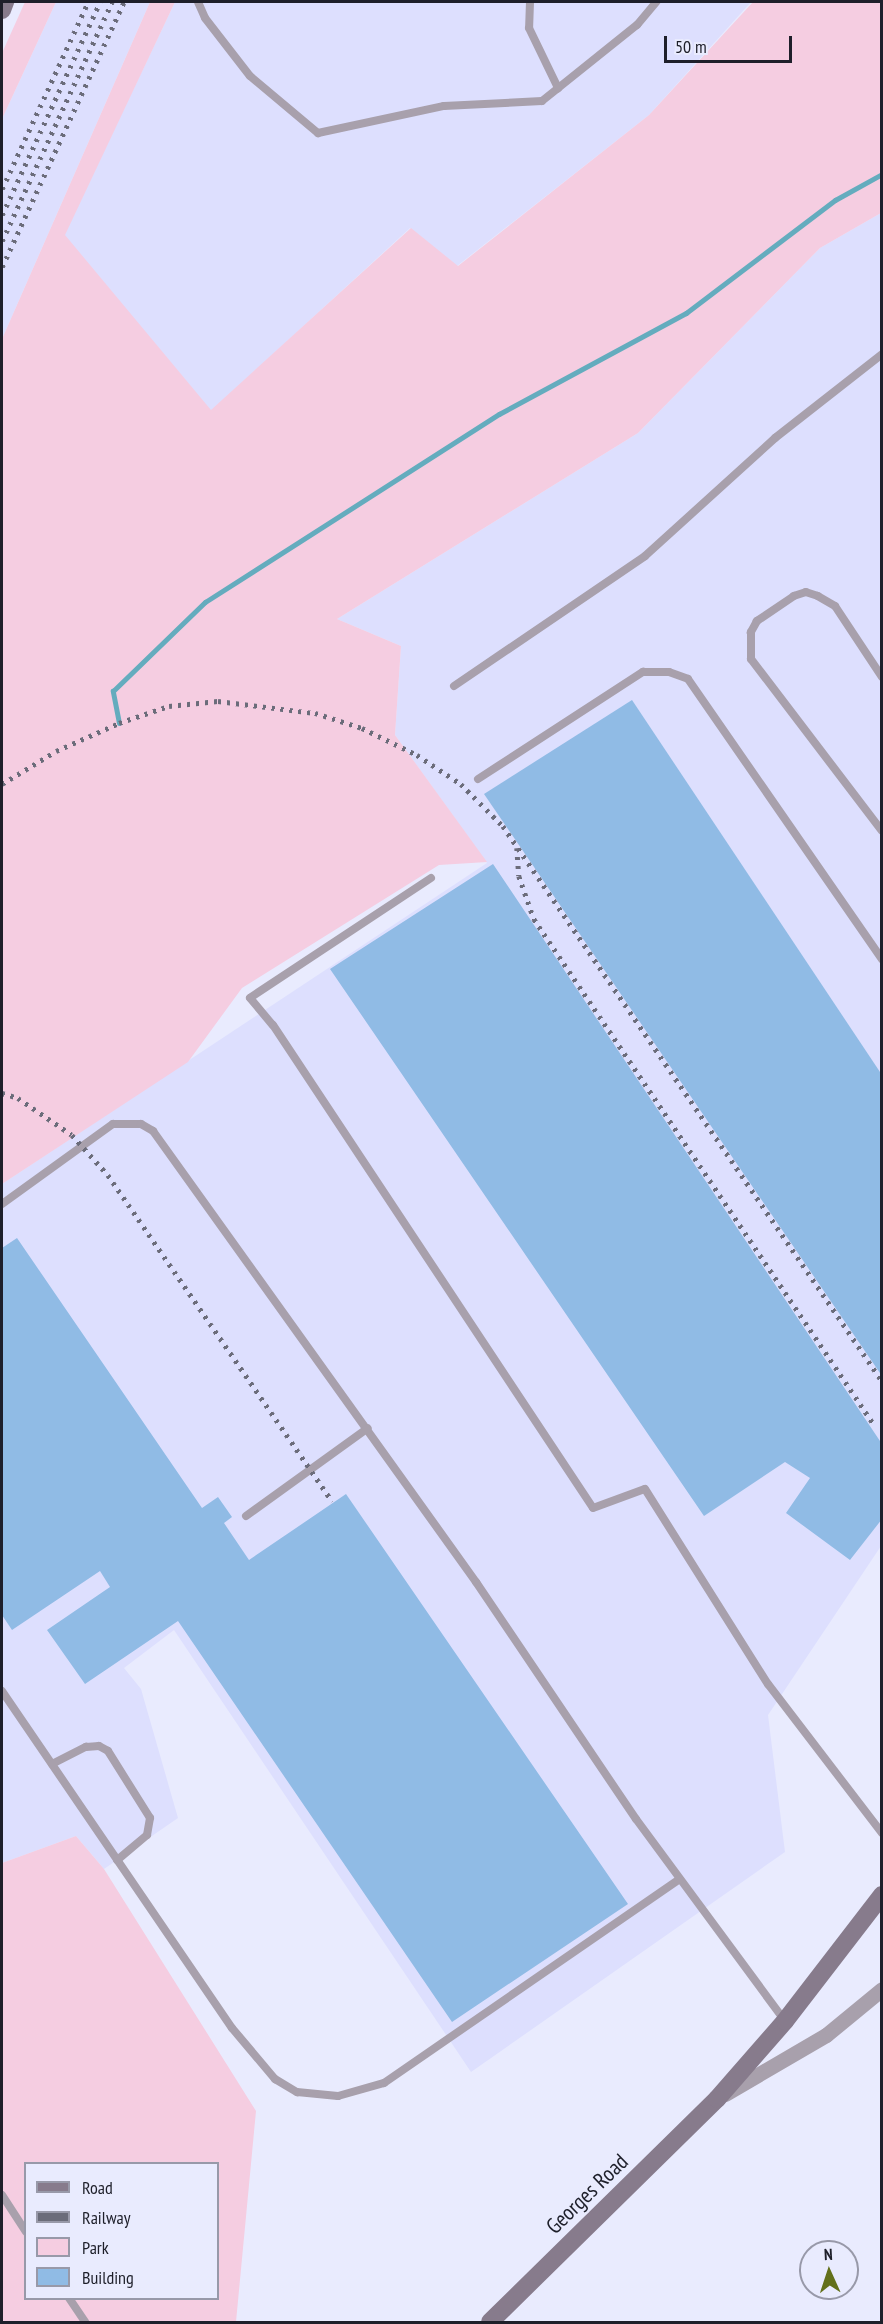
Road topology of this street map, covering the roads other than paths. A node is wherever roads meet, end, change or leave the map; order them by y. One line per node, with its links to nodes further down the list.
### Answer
1 (5, 2): 5 (street)
2 (198, 2): 6 (lane)
3 (530, 2): 6 (lane)
4 (656, 2): 6 (lane)
5 (2, 10)
6 (558, 88)
7 (882, 354): 9 (lane)
8 (882, 677): 11 (lane)
9 (454, 686)
10 (478, 779): 13 (lane)
11 (882, 831)
12 (432, 878): 19 (lane)
13 (882, 959)
14 (2, 1204): 15 (lane)
15 (368, 1428): 16 (lane); 21 (lane)
16 (246, 1516)
17 (2, 1691): 18 (lane)
18 (52, 1764): 20 (lane); 20 (lane)
19 (882, 1833)
20 (117, 1860): 21 (lane)
21 (680, 1879): 24 (lane)
22 (882, 1896): 24 (street, Georges Road)
23 (882, 1989): 25 (street, Georges Road)
24 (785, 2021): 25 (street, Georges Road)
25 (717, 2099): 30 (street, Georges Road)
26 (2, 2195): 27 (lane)
27 (24, 2229)
28 (70, 2300): 29 (lane)
29 (85, 2322)
30 (490, 2322)

